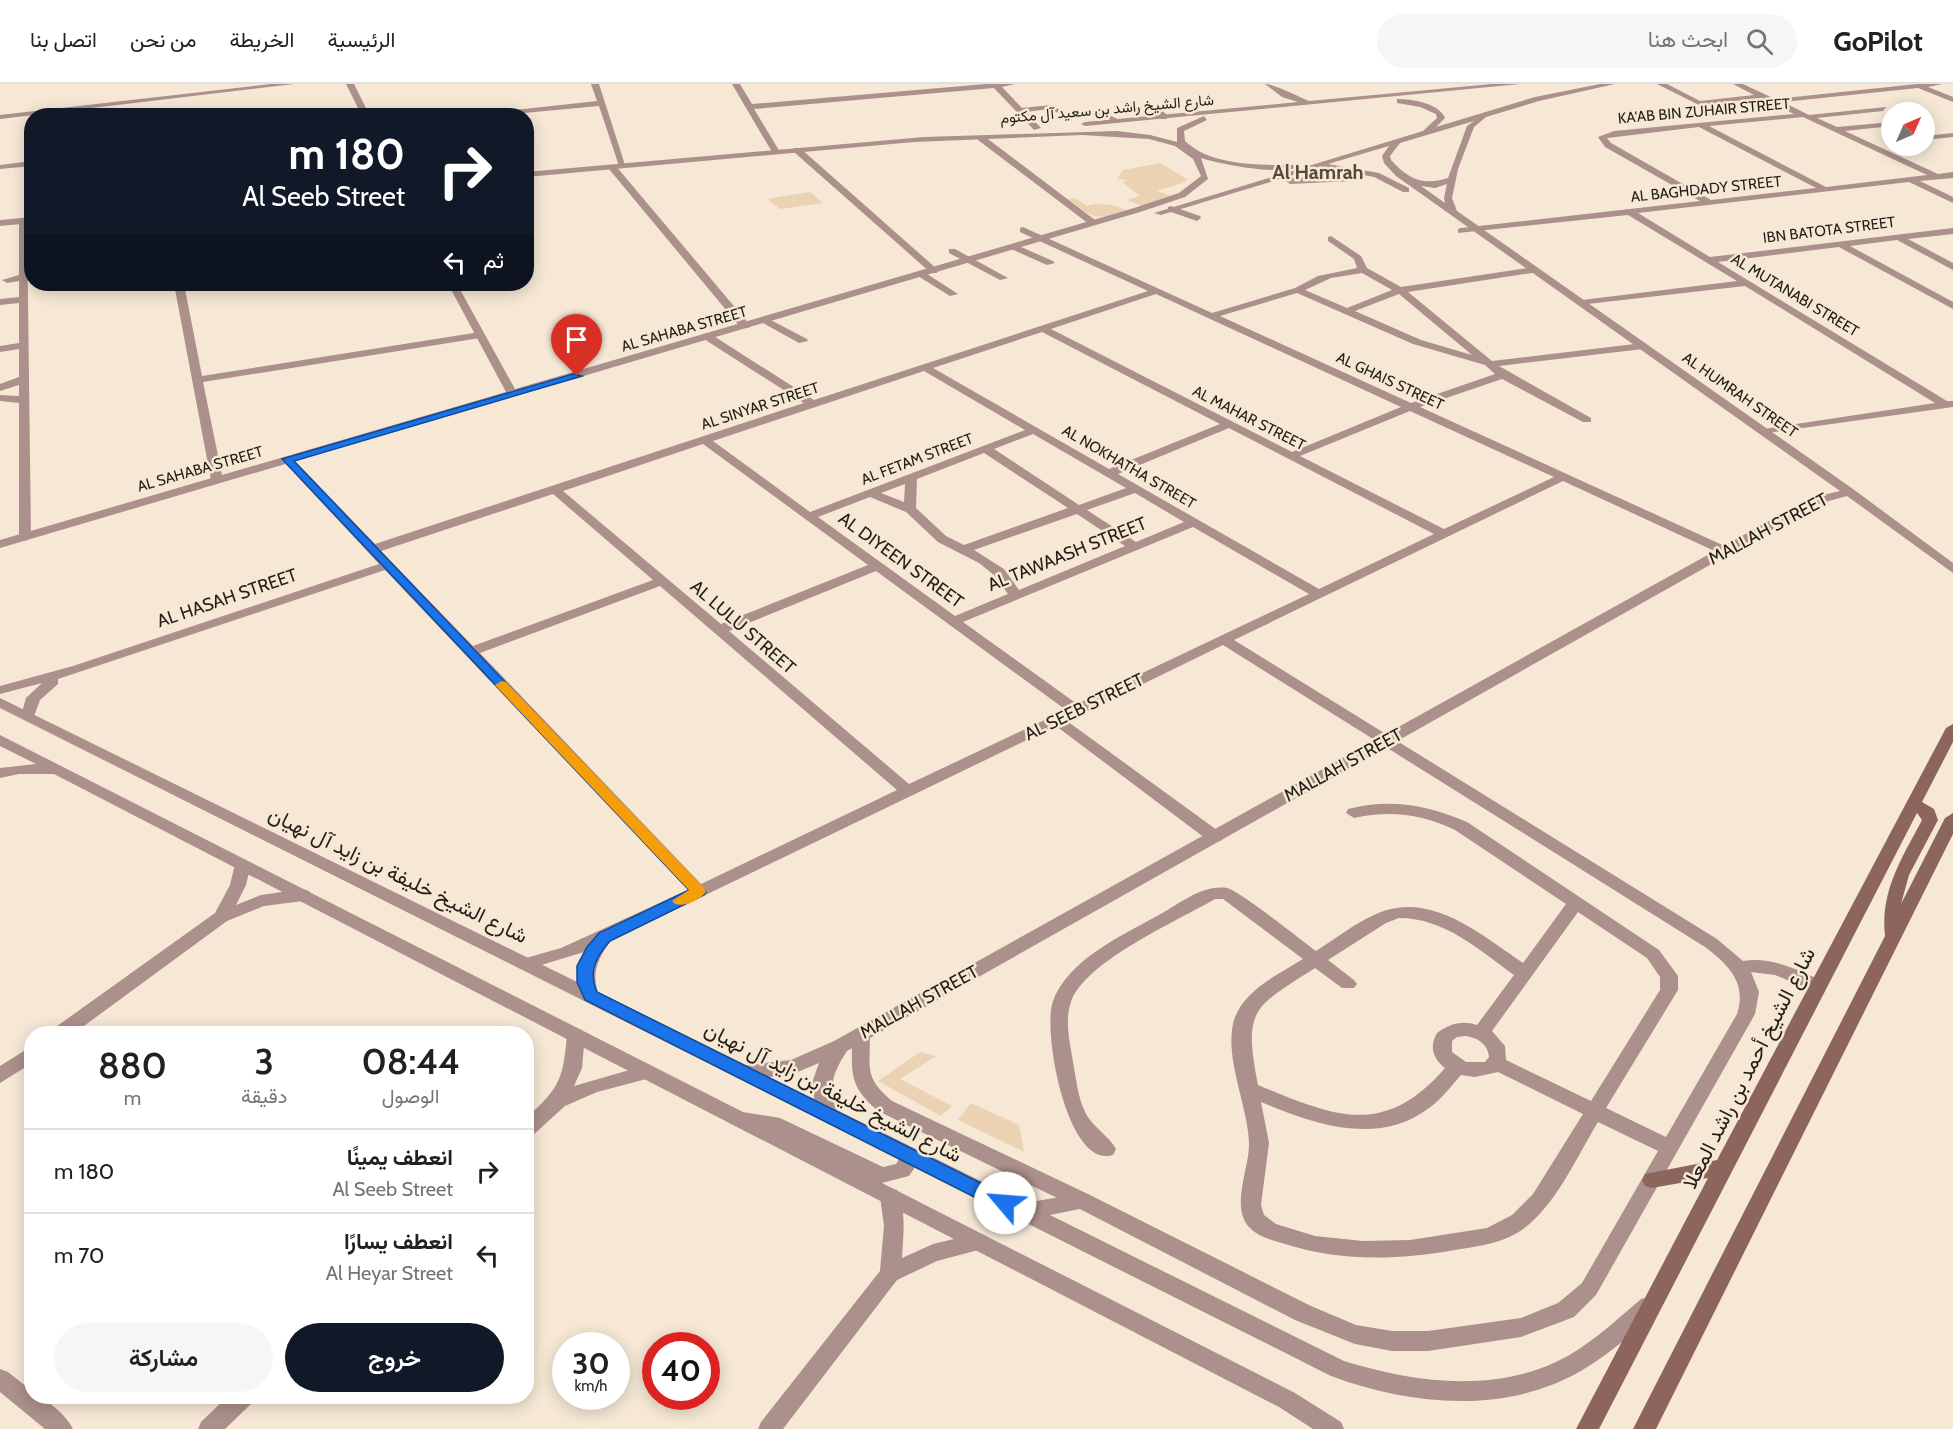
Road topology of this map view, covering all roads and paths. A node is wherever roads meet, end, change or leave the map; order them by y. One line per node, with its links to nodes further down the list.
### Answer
1 (290, 84): 24 (street)
2 (350, 84): 33 (street)
3 (595, 84): 27 (street)
4 (736, 84): 30 (street)
5 (871, 84): 20 (street)
6 (1011, 84): 15 (street)
7 (1269, 84): 28 (street)
8 (1516, 84): 22 (street, شارع الشيخ راشد بن سعيد آل مكتوم)
9 (1611, 84): 37 (street)
10 (1661, 84): 26 (street)
11 (1737, 84): 21 (street)
12 (1830, 84): 19 (street)
13 (1868, 84): 18 (street)
14 (1938, 84): 16 (street)
15 (996, 85): 20 (street); 40 (street)
16 (1919, 86): 18 (street); 23 (street)
17 (1262, 89): 34 (street)
18 (1876, 90): 19 (street)
19 (1849, 93): 25 (street); 35 (street)
20 (879, 95): 30 (street)
21 (1764, 96): 25 (street); 26 (street)
22 (1365, 99): 28 (street, شارع الشيخ راشد بن سعيد آل مكتوم); 54 (street)
23 (1953, 100)
24 (145, 101): 31 (street); 32 (street)
25 (1773, 101): 45 (street)
26 (1699, 103): 29 (street); 41 (street)
27 (602, 104): 39 (street); 64 (street)
28 (1315, 104): 34 (street, شارع الشيخ راشد بن سعيد آل مكتوم)
29 (1676, 105)
30 (749, 106): 61 (street)
31 (82, 108)
32 (146, 108)
33 (362, 108)
34 (1267, 108): 42 (street, شارع الشيخ راشد بن سعيد آل مكتوم)
35 (1881, 108)
36 (1155, 109): 47 (street)
37 (1505, 109): 54 (street); 70 (street)
38 (1881, 109): 45 (street, KA'AB BIN ZUHAIR STREET)
39 (534, 110)
40 (1020, 110): 48 (street); 52 (street)
41 (1717, 110)
42 (1239, 111): 47 (street, شارع الشيخ راشد بن سعيد آل مكتوم); 60 (street)
43 (24, 114): 46 (street)
44 (1728, 116): 49 (street)
45 (1806, 116): 49 (street, KA'AB BIN ZUHAIR STREET); 53 (street)
46 (0, 117)
47 (1164, 117): 48 (street, شارع الشيخ راشد بن سعيد آل مكتوم)
48 (1118, 121): 52 (street, شارع الشيخ راشد بن سعيد آل مكتوم)
49 (1738, 121): 50 (street, KA'AB BIN ZUHAIR STREET)
50 (1700, 125): 73 (street); 76 (street, KA'AB BIN ZUHAIR STREET)
51 (1881, 125): 53 (street)
52 (1037, 128): 55 (street, شارع الشيخ راشد بن سعيد آل مكتوم)
53 (1835, 130): 58 (street)
54 (1422, 134): 56 (street)
55 (979, 136): 59 (street, شارع الشيخ راشد بن سعيد آل مكتوم); 60 (street, شارع الشيخ راشد بن سعيد آل مكتوم); 84 (street)
56 (1397, 141): 63 (street); 72 (street, AL HUMRAH STREET)
57 (1881, 143): 58 (street)
58 (1867, 144): 69 (street)
59 (797, 150): 61 (street, شارع الشيخ راشد بن سعيد آل مكتوم); 104 (street)
60 (1191, 151): 63 (street, شارع الشيخ راشد بن سعيد آل مكتوم); 84 (street)
61 (776, 152): 64 (street, شارع الشيخ راشد بن سعيد آل مكتوم)
62 (24, 164): 65 (street)
63 (1315, 165): 72 (street, AL HUMRAH STREET); 74 (street)
64 (623, 166): 66 (street, شارع الشيخ راشد بن سعيد آل مكتوم)
65 (0, 167)
66 (612, 167): 67 (street, شارع الشيخ راشد بن سعيد آل مكتوم); 123 (street)
67 (534, 174)
68 (1953, 175): 69 (street, AL BAGHDADY STREET)
69 (1937, 177): 71 (street, AL BAGHDADY STREET)
70 (1453, 179): 72 (street); 80 (street)
71 (1911, 180): 73 (street, AL BAGHDADY STREET); 75 (street)
72 (1406, 185): 74 (street); 77 (street, AL HUMRAH STREET); 80 (street, AL HUMRAH STREET)
73 (1826, 190): 76 (street, AL BAGHDADY STREET)
74 (1216, 196): 78 (street)
75 (1953, 200)
76 (1710, 203): 79 (street, AL BAGHDADY STREET)
77 (1428, 207)
78 (1172, 209): 81 (street); 88 (street)
79 (1628, 212): 86 (street, AL BAGHDADY STREET); 98 (street, AL MUTANABI STREET)
80 (1454, 214): 86 (street, AL HUMRAH STREET)
81 (1197, 218)
82 (1444, 219): 89 (street, AL HUMRAH STREET)
83 (24, 221): 85 (street)
84 (1092, 222): 88 (street)
85 (0, 223)
86 (1477, 229): 89 (street, AL BAGHDADY STREET); 99 (street, AL HUMRAH STREET)
87 (1023, 230): 92 (street, AL GHAIS STREET)
88 (1064, 231): 92 (street, AL SAHABA STREET)
89 (1461, 231): 99 (street, AL HUMRAH STREET)
90 (1953, 231): 91 (street, IBN BATOTA STREET)
91 (1897, 237): 94 (street, IBN BATOTA STREET); 101 (street)
92 (1042, 238): 95 (street, AL SAHABA STREET); 114 (street, AL GHAIS STREET)
93 (1330, 239): 102 (street)
94 (1840, 244): 98 (street, IBN BATOTA STREET); 119 (street)
95 (1014, 247): 97 (street, AL SAHABA STREET); 100 (street)
96 (952, 251): 97 (street)
97 (968, 260): 104 (street, AL SAHABA STREET); 107 (street)
98 (1708, 260): 109 (street, AL MUTANABI STREET)
99 (1523, 261): 103 (street, AL HUMRAH STREET)
100 (1050, 263)
101 (1953, 267)
102 (1364, 270): 110 (street); 111 (street)
103 (1535, 270): 111 (street); 118 (street, AL HUMRAH STREET)
104 (934, 271): 105 (street, AL SAHABA STREET)
105 (921, 274): 115 (street); 122 (street, AL SAHABA STREET)
106 (24, 277): 108 (street); 116 (street)
107 (1003, 278)
108 (7, 280)
109 (1747, 284): 118 (street); 144 (street, AL MUTANABI STREET)
110 (1298, 290): 120 (street); 121 (street)
111 (1400, 290): 120 (street); 125 (street)
112 (180, 291): 138 (street)
113 (456, 291): 126 (street)
114 (1155, 291): 121 (street, AL GHAIS STREET); 124 (street, AL SINYAR STREET)
115 (953, 294)
116 (24, 299): 117 (street); 130 (street)
117 (0, 302)
118 (1582, 303): 132 (street, AL HUMRAH STREET)
119 (1953, 306)
120 (1345, 312): 129 (street)
121 (1211, 315): 145 (street, AL GHAIS STREET)
122 (765, 320): 123 (street, AL SAHABA STREET); 128 (street)
123 (745, 326): 127 (street, AL SAHABA STREET)
124 (1042, 328): 136 (street, AL SINYAR STREET); 147 (street, AL MAHAR STREET)
125 (1449, 330): 129 (street); 135 (street)
126 (480, 334): 134 (street); 141 (street)
127 (708, 337): 141 (street, AL SAHABA STREET); 143 (street)
128 (802, 341)
129 (1417, 342): 135 (street)
130 (24, 345): 133 (street); 140 (street)
131 (319, 345): 134 (street)
132 (1643, 346): 135 (street); 149 (street, AL HUMRAH STREET)
133 (0, 348)
134 (322, 360): 138 (street)
135 (1492, 364): 137 (street)
136 (924, 367): 143 (street, AL SINYAR STREET); 148 (street, AL NOKHATHA STREET)
137 (1503, 375): 145 (street); 146 (street)
138 (198, 380): 157 (street)
139 (0, 389): 140 (street)
140 (24, 390): 142 (street); 167 (street)
141 (512, 394): 153 (street, AL SAHABA STREET)
142 (0, 398)
143 (813, 404): 150 (street, AL SINYAR STREET)
144 (1950, 404): 149 (street)
145 (1410, 407): 152 (street); 156 (street, AL GHAIS STREET)
146 (1587, 420)
147 (1230, 424): 152 (street, AL MAHAR STREET); 154 (street)
148 (1034, 430): 151 (street, AL FETAM STREET); 154 (street, AL NOKHATHA STREET)
149 (1764, 432): 160 (street, AL HUMRAH STREET)
150 (704, 440): 159 (street, AL SINYAR STREET); 164 (street, AL DIYEEN STREET)
151 (986, 449): 155 (street, AL FETAM STREET); 162 (street)
152 (1291, 456): 166 (street, AL MAHAR STREET)
153 (287, 459): 157 (street, AL SAHABA STREET); 170 (street)
154 (1109, 473): 158 (street, AL NOKHATHA STREET)
155 (911, 477): 161 (street, AL FETAM STREET); 163 (street)
156 (1563, 477): 166 (street, AL SEEB STREET); 172 (street, AL GHAIS STREET)
157 (217, 480): 167 (street, AL SAHABA STREET)
158 (1136, 489): 162 (street); 165 (street, AL NOKHATHA STREET)
159 (555, 490): 170 (street, AL SINYAR STREET); 176 (street, AL LULU STREET)
160 (1849, 492): 172 (street, MALLAH STREET); 175 (street, AL HUMRAH STREET)
161 (870, 493): 163 (street); 164 (street, AL FETAM STREET)
162 (1077, 508): 169 (street); 171 (street)
163 (910, 509): 171 (street)
164 (810, 516): 174 (street, AL DIYEEN STREET)
165 (1194, 522): 169 (street, AL TAWAASH STREET); 177 (street, AL NOKHATHA STREET)
166 (1443, 534): 177 (street, AL SEEB STREET)
167 (25, 537): 168 (street, AL SAHABA STREET)
168 (0, 544)
169 (1134, 546): 178 (street, AL TAWAASH STREET)
170 (374, 549): 173 (street)
171 (962, 550): 178 (street)
172 (1725, 551): 191 (street, MALLAH STREET)
173 (388, 565): 182 (street); 183 (street, AL HASAH STREET)
174 (878, 565): 179 (street, AL DIYEEN STREET); 180 (street)
175 (1953, 567)
176 (662, 581): 180 (street, AL LULU STREET); 182 (street)
177 (1319, 594): 181 (street, AL SEEB STREET)
178 (1016, 595): 179 (street, AL TAWAASH STREET)
179 (954, 621): 186 (street, AL DIYEEN STREET)
180 (719, 630): 194 (street, AL LULU STREET)
181 (1224, 640): 186 (street, AL SEEB STREET); 191 (street)
182 (471, 652): 200 (street)
183 (78, 669): 184 (street, AL HASAH STREET); 187 (street, AL HASAH STREET)
184 (0, 690)
185 (0, 702): 187 (street, شارع الشيخ خليفة بن زايد آل نهيان)
186 (1077, 710): 188 (street, AL SEEB STREET)
187 (28, 716): 207 (street, شارع الشيخ خليفة بن زايد آل نهيان)
188 (1057, 720): 194 (street, AL SEEB STREET); 198 (street)
189 (1953, 728): 195 (main road, شارع الشيخ أحمد بن راشد المعلا)
190 (0, 740): 192 (street)
191 (1387, 740): 198 (street, MALLAH STREET); 208 (street)
192 (59, 770): 193 (street); 199 (street)
193 (0, 772)
194 (908, 792): 200 (street, AL SEEB STREET)
195 (1915, 804): 204 (main road); 211 (main road, شارع الشيخ أحمد بن راشد المعلا)
196 (1354, 813): 202 (street)
197 (1953, 818): 204 (main road)
198 (1215, 837): 216 (street, MALLAH STREET)
199 (243, 864): 201 (street); 203 (street)
200 (699, 892): 205 (street, AL SEEB STREET)
201 (303, 895): 203 (street); 215 (street)
202 (1576, 903): 209 (street); 226 (street)
203 (221, 917): 213 (street)
204 (1893, 936): 250 (main road)
205 (604, 937): 207 (street, AL SEEB STREET); 212 (street)
206 (1316, 960): 209 (street); 210 (street); 224 (street); 231 (street)
207 (525, 963): 212 (street, شارع الشيخ خليفة بن زايد آل نهيان)
208 (1740, 968): 211 (street); 230 (street)
209 (1524, 973): 214 (street)
210 (1348, 984)
211 (1817, 986): 233 (main road, شارع الشيخ أحمد بن راشد المعلا)
212 (590, 996): 222 (street, شارع الشيخ خليفة بن زايد آل نهيان)
213 (70, 1026)
214 (1480, 1033): 219 (street); 220 (street)
215 (576, 1035): 221 (street); 225 (street)
216 (861, 1035): 217 (street, MALLAH STREET); 236 (street)
217 (840, 1046): 222 (street, MALLAH STREET); 227 (street, MALLAH STREET)
218 (24, 1059): 223 (street)
219 (1496, 1063): 220 (street); 226 (street)
220 (1457, 1066): 224 (street)
221 (647, 1072): 225 (street); 228 (street)
222 (743, 1072): 227 (street, شارع الشيخ خليفة بن زايد آل نهيان)
223 (0, 1076)
224 (1250, 1090): 226 (street)
225 (558, 1101): 229 (street)
226 (1594, 1111): 230 (street)
227 (830, 1116): 232 (street, شارع الشيخ خليفة بن زايد آل نهيان)
228 (740, 1119): 232 (street); 235 (street)
229 (534, 1123)
230 (1670, 1148): 234 (street)
231 (1106, 1149)
232 (912, 1157): 237 (street, شارع الشيخ خليفة بن زايد آل نهيان)
233 (1725, 1167): 234 (main road); 240 (main road, شارع الشيخ أحمد بن راشد المعلا)
234 (1652, 1180): 236 (street)
235 (890, 1196): 238 (street); 239 (street)
236 (1083, 1200): 237 (street)
237 (1023, 1212): 240 (street, شارع الشيخ خليفة بن زايد آل نهيان)
238 (979, 1242): 239 (street); 248 (street)
239 (890, 1274): 247 (street)
240 (1654, 1303): 249 (main road, شارع الشيخ أحمد بن راشد المعلا)
241 (0, 1379): 242 (street)
242 (24, 1398)
243 (31, 1404): 245 (street)
244 (236, 1404): 246 (street)
245 (62, 1429)
246 (209, 1429)
247 (769, 1429)
248 (1333, 1429)
249 (1587, 1429)
250 (1644, 1429)

